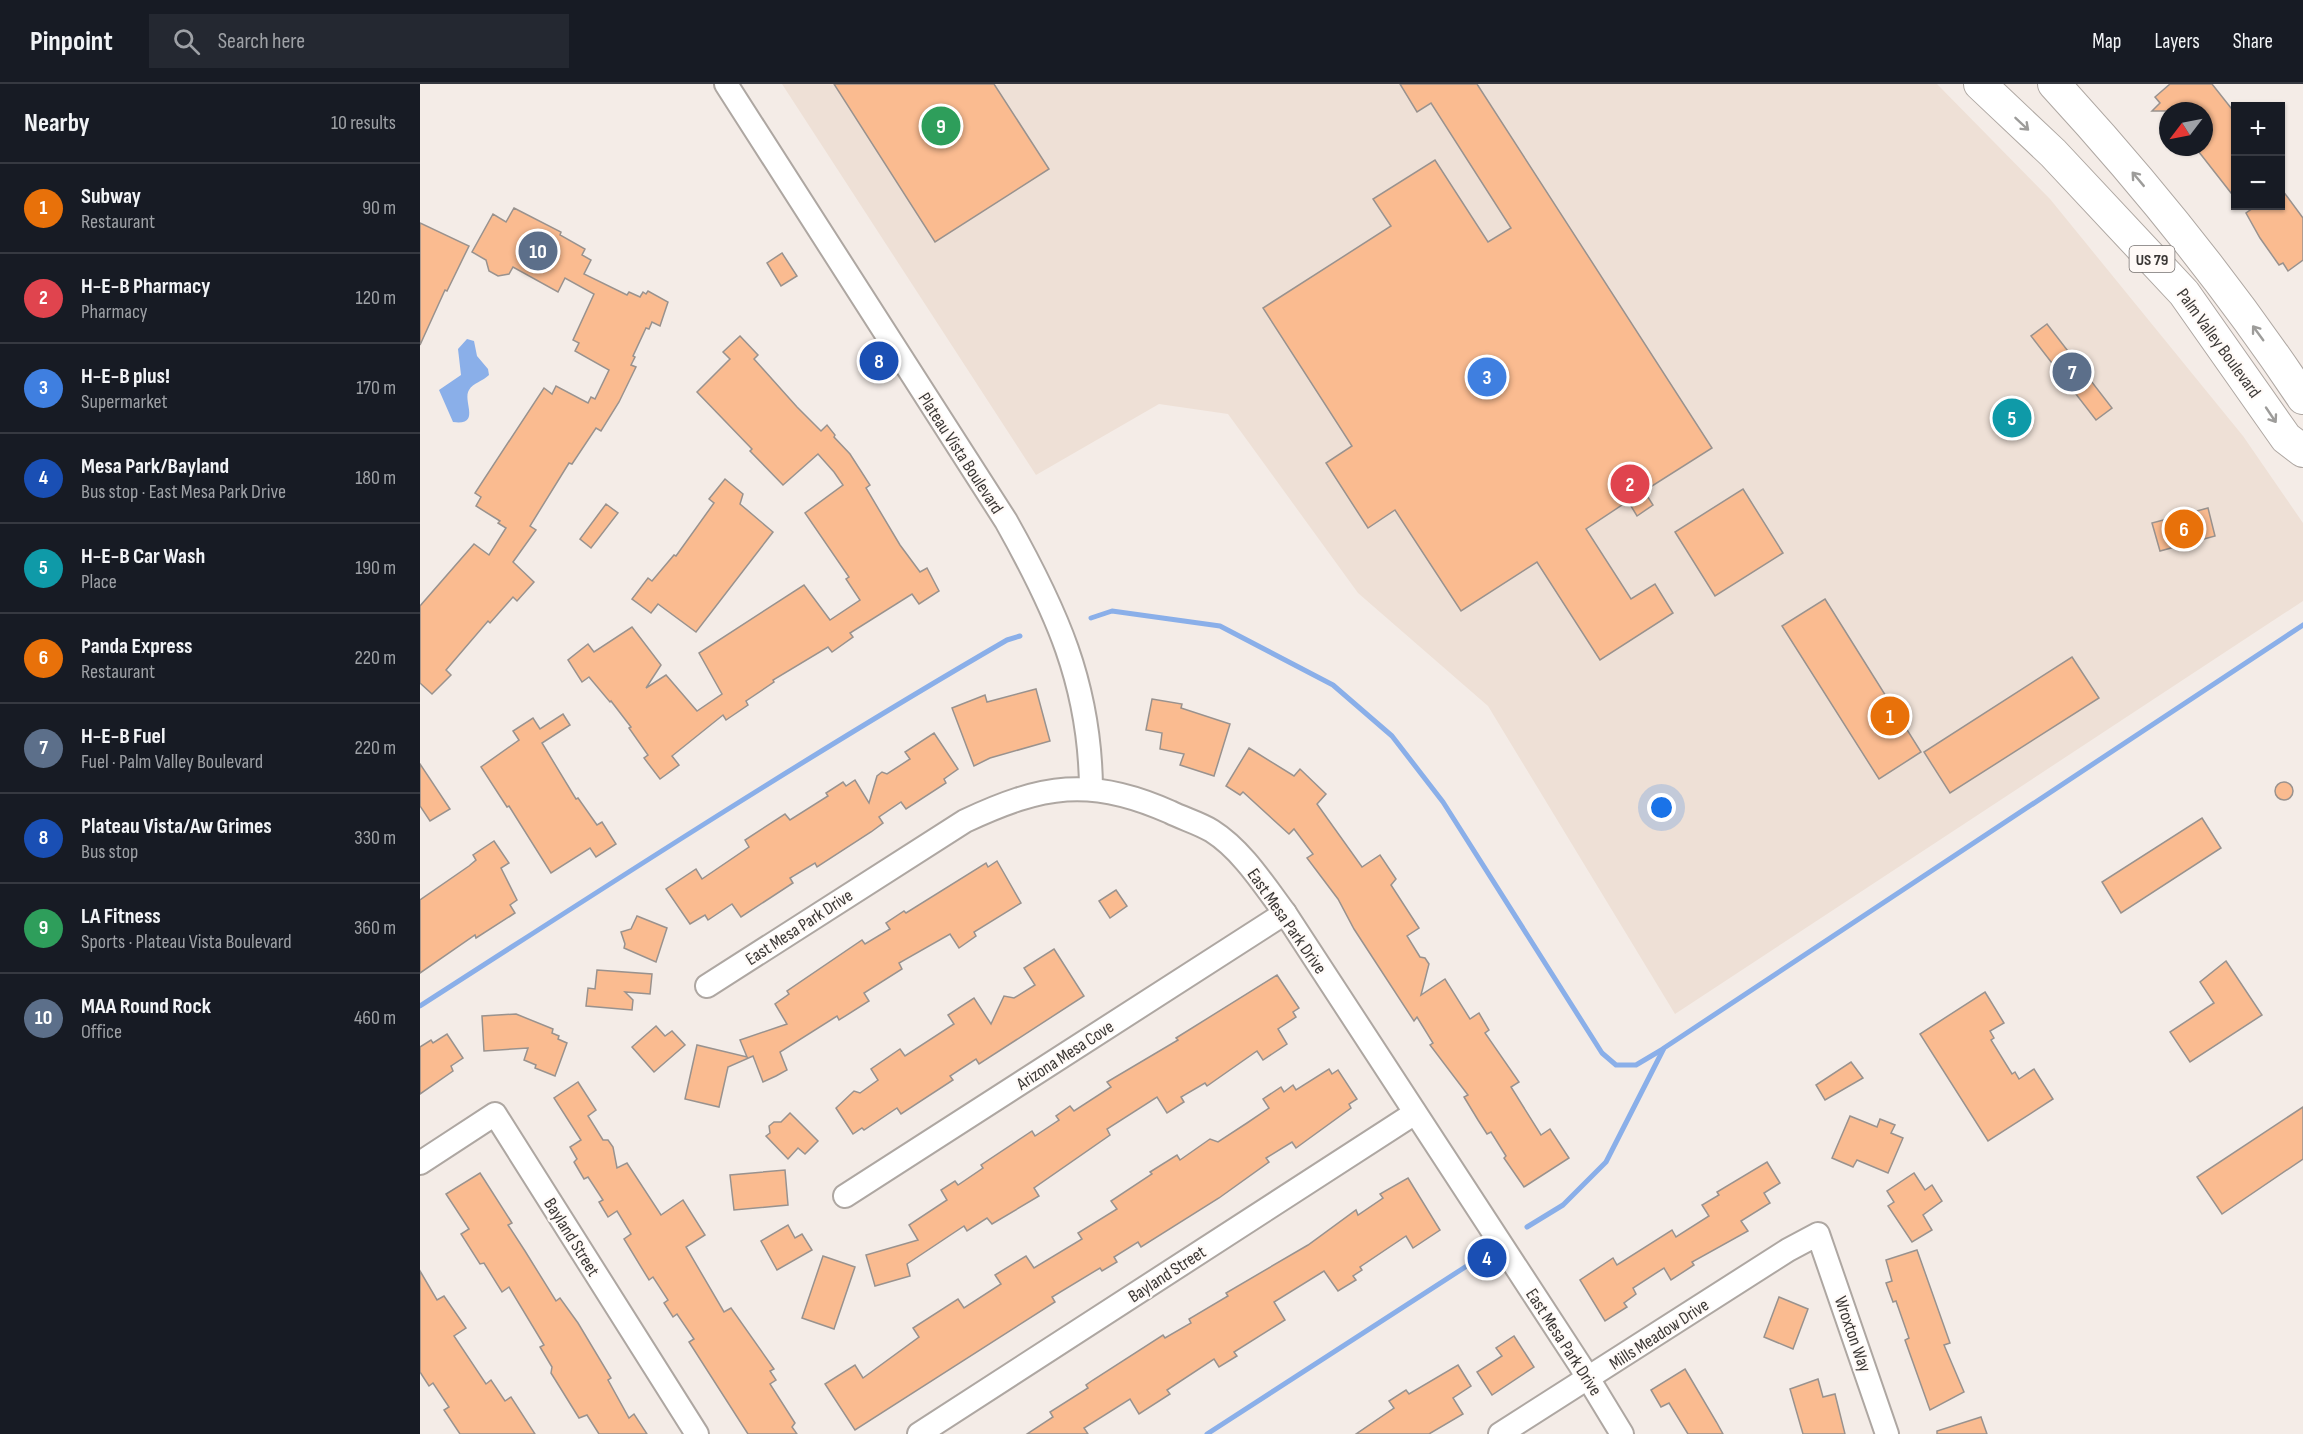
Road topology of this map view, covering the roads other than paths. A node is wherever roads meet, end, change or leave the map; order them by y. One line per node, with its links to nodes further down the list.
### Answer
1 (726, 84): 6 (street, Plateau Vista Boulevard)
2 (1980, 84): 5 (highway, Palm Valley Boulevard / US 79, one-way to 5)
3 (2054, 84): 4 (highway, Palm Valley Boulevard / US 79, one-way to 3)
4 (2303, 398)
5 (2303, 451)
6 (1091, 788): 7 (street, East Mesa Park Drive); 8 (street, East Mesa Park Drive)
7 (1285, 913): 9 (street, East Mesa Park Drive); 11 (street, Arizona Mesa Cove)
8 (707, 986)
9 (1415, 1113): 13 (street, East Mesa Park Drive); 15 (street, Bayland Street)
10 (420, 1163): 14 (street, Bayland Street)
11 (845, 1196)
12 (1818, 1234): 13 (street, Mills Meadow Drive); 18 (street, Wroxton Way)
13 (1589, 1379): 16 (street, Mills Meadow Drive); 17 (street, East Mesa Park Drive)
14 (697, 1434)
15 (919, 1434)
16 (1500, 1434)
17 (1622, 1434)
18 (1887, 1434)

